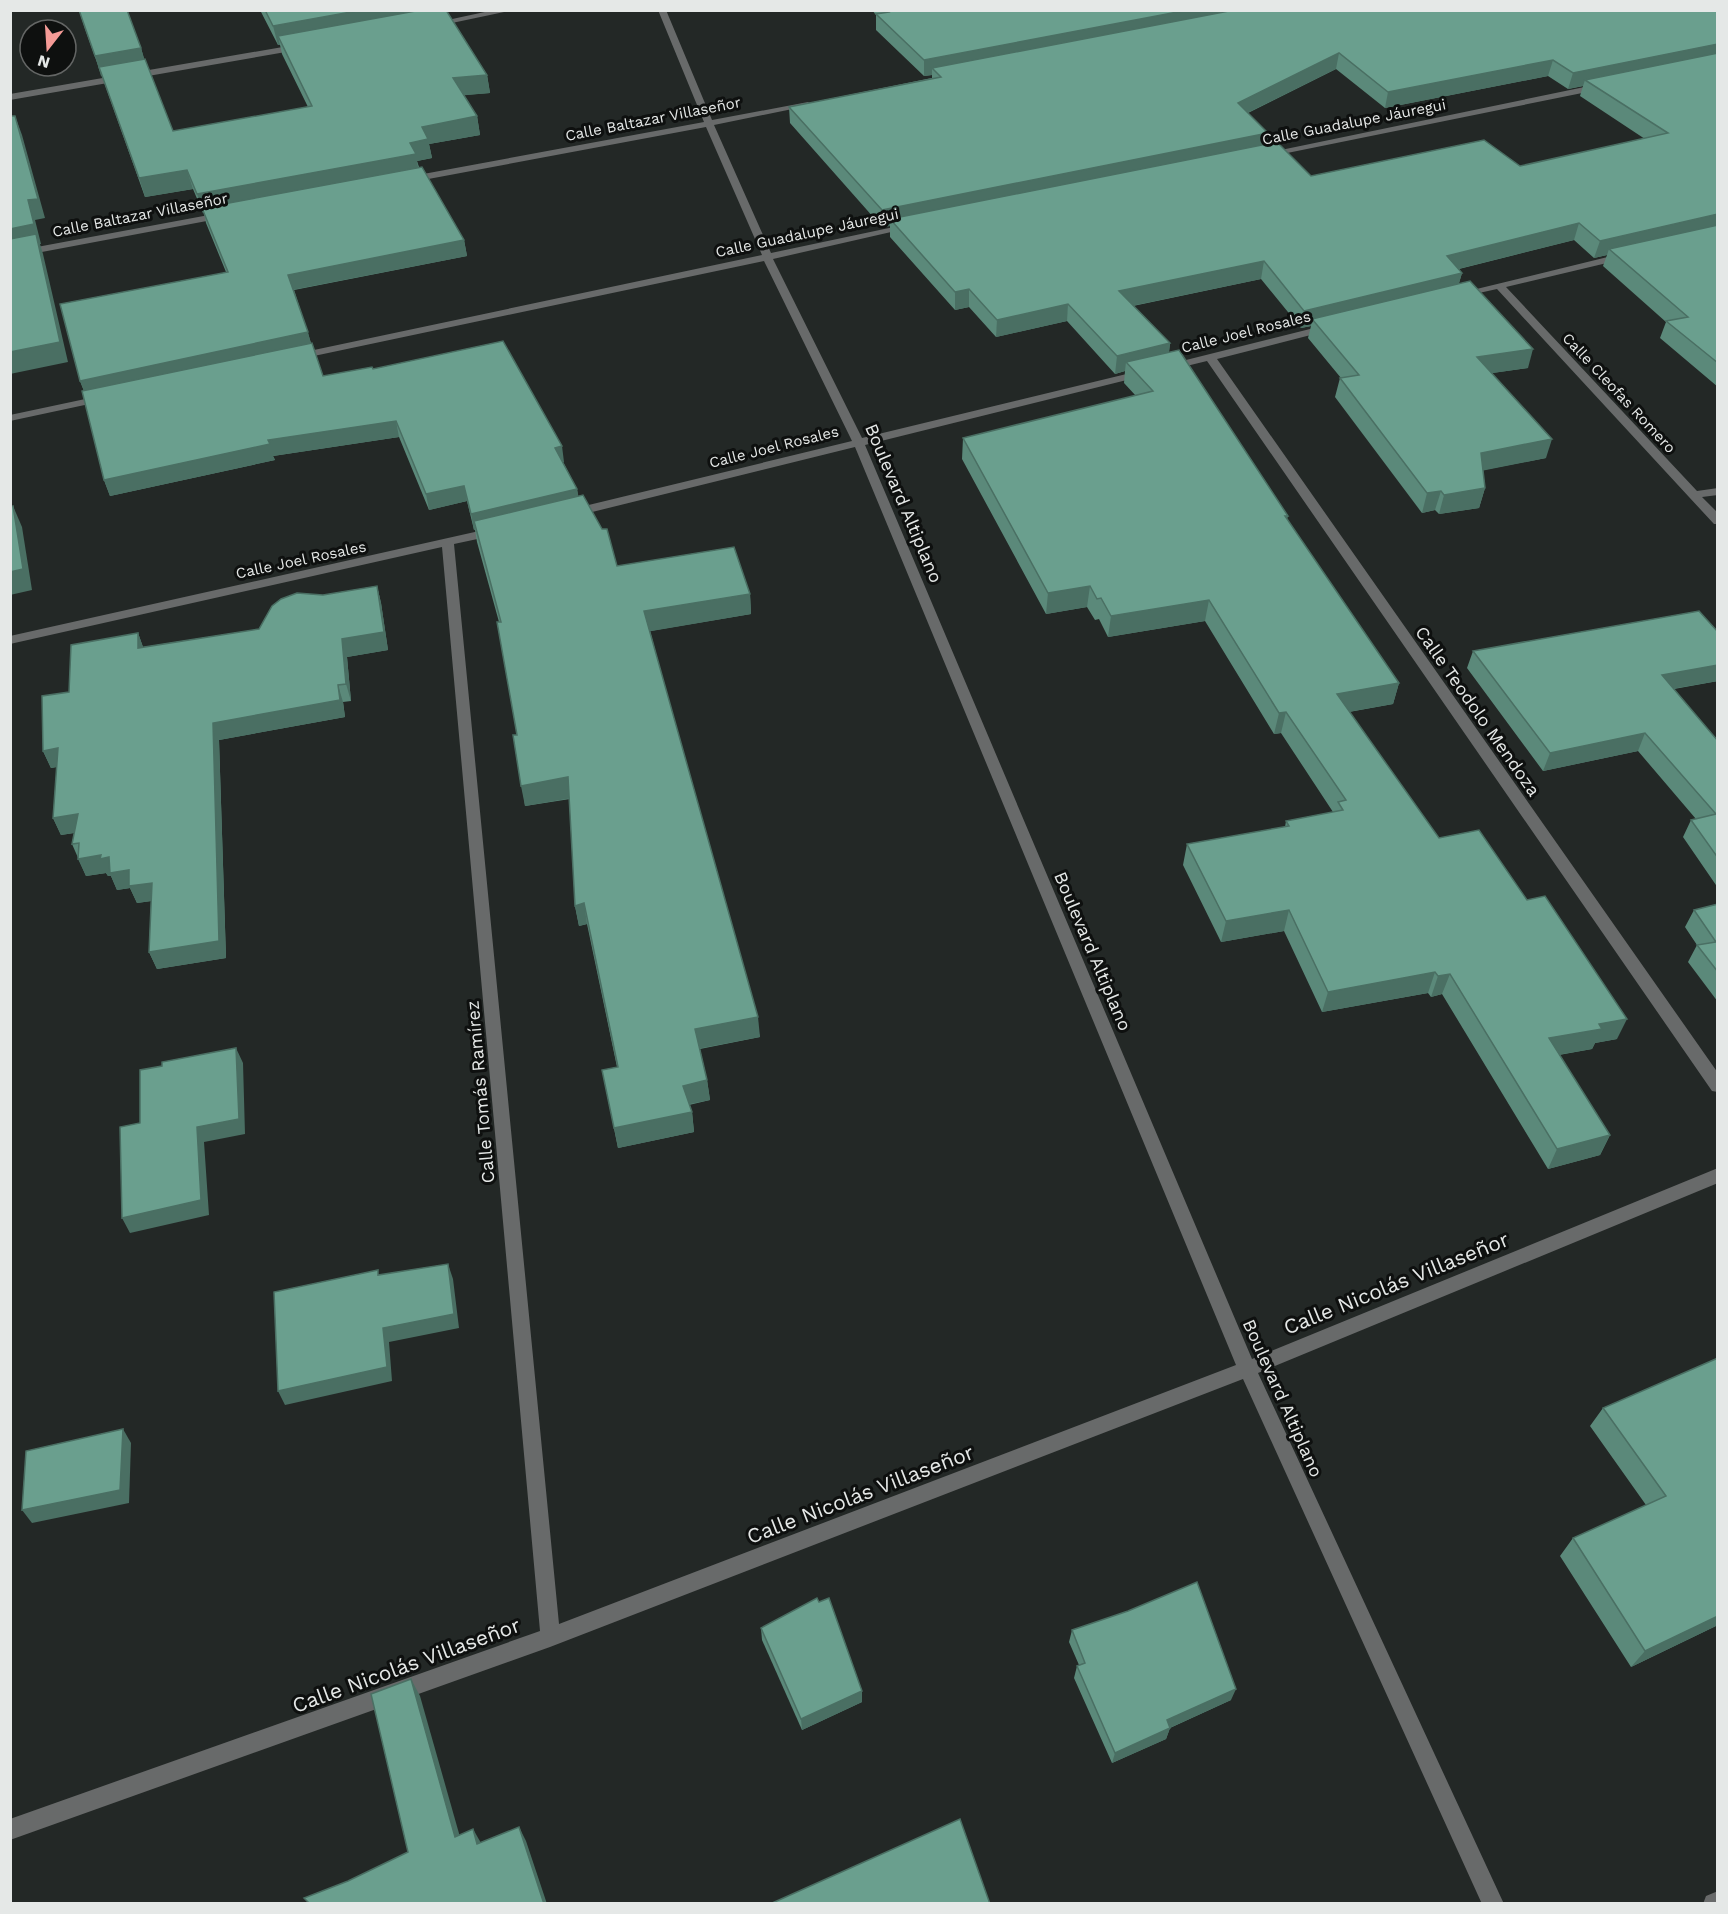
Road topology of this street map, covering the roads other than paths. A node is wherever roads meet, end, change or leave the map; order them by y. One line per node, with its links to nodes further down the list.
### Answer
1 (510, 10): 3 (street)
2 (662, 10): 8 (street, Boulevard Altiplano)
3 (428, 25)
4 (310, 45): 6 (street)
5 (1612, 85): 9 (street, Calle Guadalupe Jáuregui)
6 (10, 97)
7 (813, 104): 8 (street, Calle Baltazar Villaseñor)
8 (709, 124): 10 (street, Calle Baltazar Villaseñor); 15 (street, Boulevard Altiplano)
9 (1260, 156)
10 (394, 183)
11 (232, 213): 14 (street, Calle Baltazar Villaseñor)
12 (920, 225): 15 (street, Calle Guadalupe Jáuregui)
13 (1637, 253): 16 (street)
14 (10, 255)
15 (767, 256): 20 (street, Calle Guadalupe Jáuregui); 23 (street, Boulevard Altiplano)
16 (1499, 285): 17 (street); 25 (street, Calle Cleofas Romero)
17 (1453, 296)
18 (1337, 325): 19 (street, Calle Joel Rosales)
19 (1210, 357): 23 (street, Calle Joel Rosales); 31 (street, Calle Teodolo Mendoza)
20 (290, 358)
21 (115, 395): 22 (street)
22 (10, 418)
23 (858, 441): 26 (street, Calle Joel Rosales); 33 (street, Boulevard Altiplano)
24 (1718, 491): 25 (street)
25 (1693, 495): 27 (street, Calle Cleofas Romero)
26 (562, 515)
27 (1718, 521)
28 (505, 529): 29 (street, Calle Joel Rosales)
29 (448, 543): 30 (street, Calle Joel Rosales); 34 (street, Calle Tomás Ramírez)
30 (10, 640)
31 (1718, 1086)
32 (1718, 1175): 33 (street, Calle Nicolás Villaseñor)
33 (1247, 1369): 34 (street, Calle Nicolás Villaseñor); 36 (street, Boulevard Altiplano)
34 (550, 1637): 35 (street, Calle Nicolás Villaseñor)
35 (10, 1830)
36 (1493, 1904)

